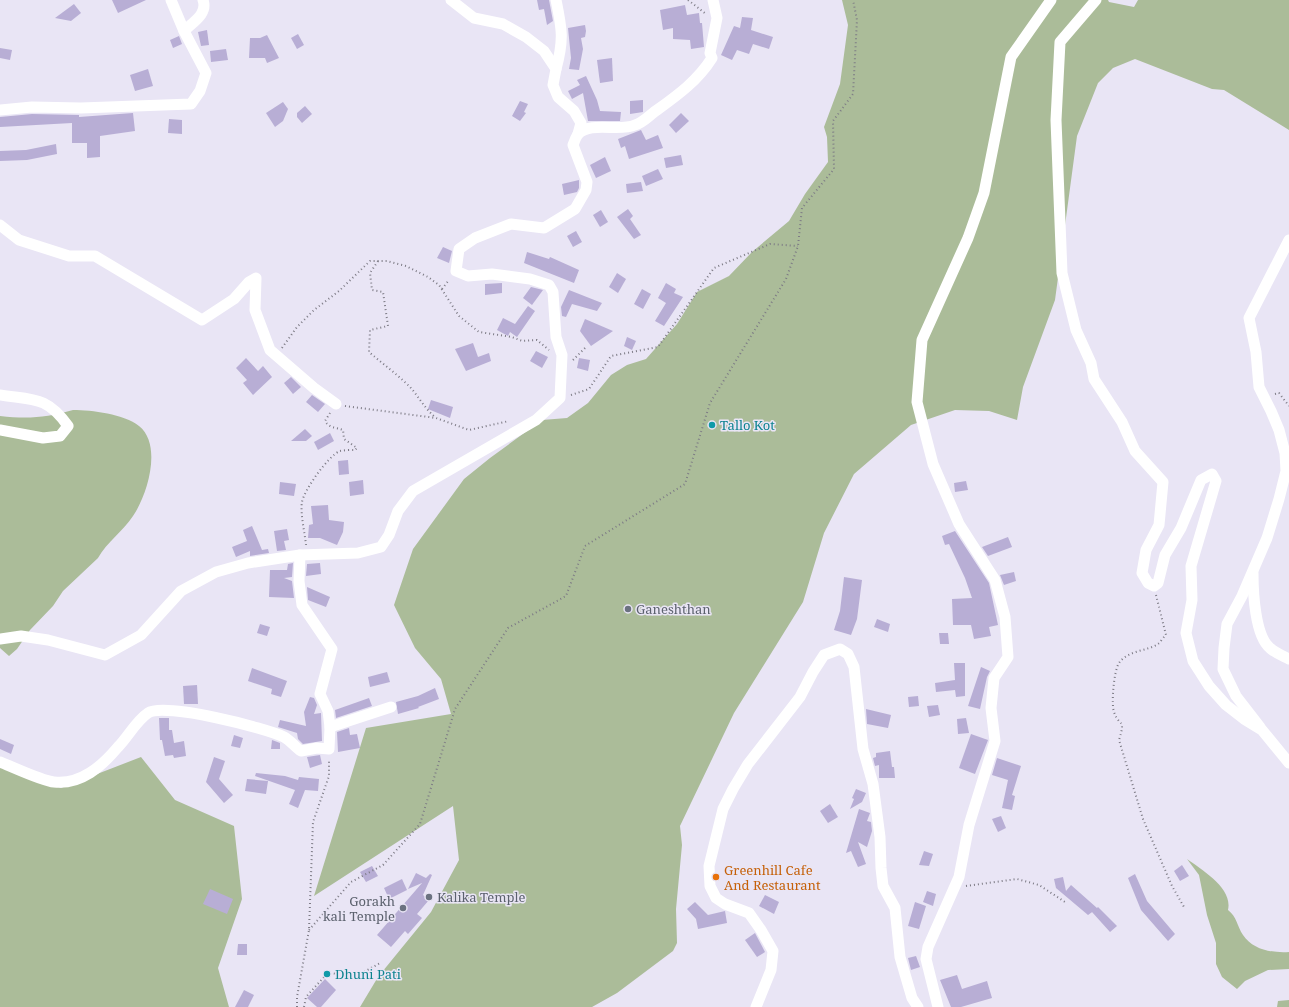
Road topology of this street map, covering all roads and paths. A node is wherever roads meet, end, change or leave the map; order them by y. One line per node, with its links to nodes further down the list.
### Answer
1 (171, 0): 11 (street)
2 (203, 0): 11 (street)
3 (451, 0): 12 (street)
4 (556, 0): 12 (street)
5 (688, 0): 10 (path)
6 (714, 0): 10 (street)
7 (854, 0): 17 (path)
8 (1051, 0): 39 (street)
9 (1096, 0): 30 (street)
10 (717, 18): 14 (street)
11 (184, 30): 13 (street)
12 (556, 69): 14 (street)
13 (0, 110)
14 (578, 134): 21 (street)
15 (0, 225): 20 (street)
16 (1289, 240): 29 (street)
17 (798, 246): 23 (path); 42 (path)
18 (378, 261): 20 (path); 21 (path); 25 (path)
19 (586, 347): 21 (path)
20 (276, 356): 24 (street)
21 (562, 363): 23 (street)
22 (0, 395): 27 (street)
23 (560, 398): 28 (street)
24 (336, 404): 25 (path); 28 (path)
25 (436, 418): 26 (path)
26 (510, 421)
27 (0, 430)
28 (303, 555): 31 (street); 34 (street)
29 (1253, 569): 32 (street); 35 (street)
30 (1154, 586): 35 (street); 41 (path)
31 (0, 639)
32 (1289, 659)
33 (392, 707): 34 (street)
34 (330, 727): 36 (street)
35 (1262, 730): 38 (street)
36 (329, 749): 37 (street); 42 (path)
37 (0, 762)
38 (1289, 764)
39 (955, 887): 40 (path); 48 (street)
40 (1065, 902)
41 (1184, 907)
42 (309, 930): 44 (path)
43 (380, 963): 45 (path)
44 (297, 1007)
45 (304, 1007)
46 (756, 1007): 47 (street)
47 (918, 1007)
48 (938, 1007)

